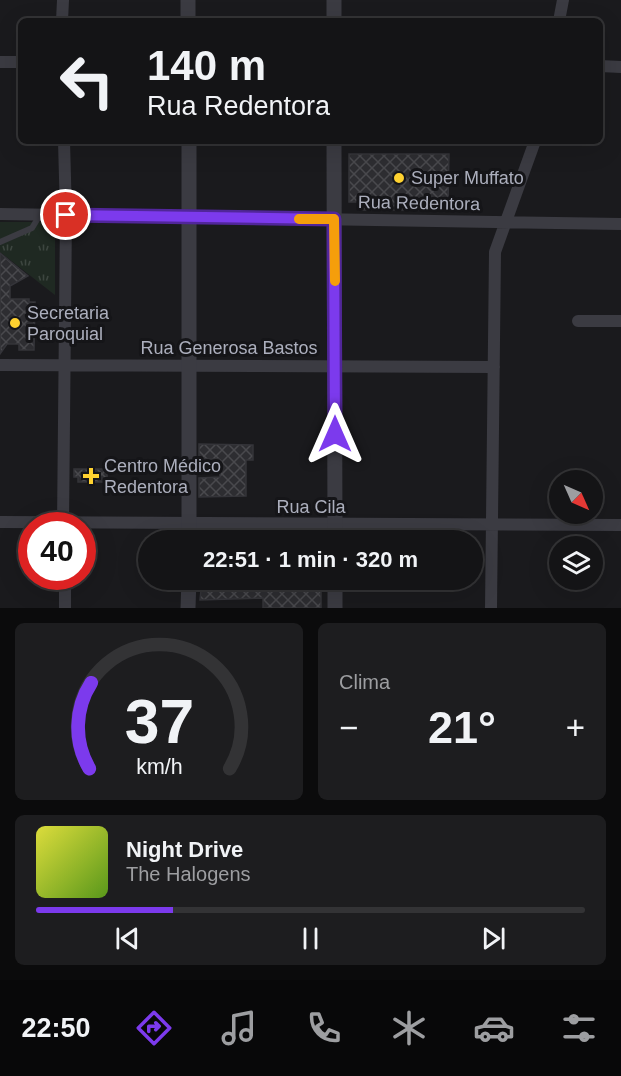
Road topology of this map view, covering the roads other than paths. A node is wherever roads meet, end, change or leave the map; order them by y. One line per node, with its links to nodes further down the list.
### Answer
1 (63, 0): 5 (street)
2 (188, 0): 6 (street)
3 (334, 0): 7 (street)
4 (563, 0): 8 (street)
5 (62, 18)
6 (188, 18)
7 (334, 18)
8 (560, 18)
9 (0, 62): 10 (street)
10 (18, 62)
11 (603, 66): 12 (street)
12 (621, 67)
13 (64, 144): 19 (street)
14 (189, 144): 20 (street)
15 (334, 144): 21 (street)
16 (531, 144): 22 (street)
17 (0, 214): 18 (street, Rua Redentora)
18 (41, 214): 19 (street, Rua Redentora); 24 (lane)
19 (66, 215): 20 (street, Rua Redentora); 28 (street)
20 (190, 218): 21 (street, Rua Redentora); 29 (street)
21 (334, 219): 22 (street, Rua Redentora); 30 (street)
22 (504, 223): 23 (street, Rua Redentora); 31 (street)
23 (621, 224)
24 (0, 242)
25 (578, 321): 26 (street)
26 (621, 321)
27 (0, 365): 28 (street, Rua Generosa Bastos)
28 (65, 365): 29 (street, Rua Generosa Bastos); 32 (street)
29 (190, 366): 30 (street, Rua Generosa Bastos); 36 (street)
30 (335, 366): 31 (street, Rua Generosa Bastos); 41 (street)
31 (494, 367): 38 (street)
32 (63, 512)
33 (0, 522): 34 (street, Rua Cila)
34 (18, 523)
35 (96, 524): 36 (street, Rua Cila)
36 (190, 524): 39 (street); 40 (street, Rua Cila)
37 (621, 525): 38 (street, Rua Cila)
38 (492, 526): 42 (street, Rua Cila); 49 (street)
39 (190, 530)
40 (299, 530)
41 (335, 530)
42 (387, 530)
43 (65, 590): 46 (street)
44 (189, 590): 47 (street)
45 (335, 590): 48 (street)
46 (66, 608)
47 (188, 608)
48 (335, 608)
49 (491, 608)

